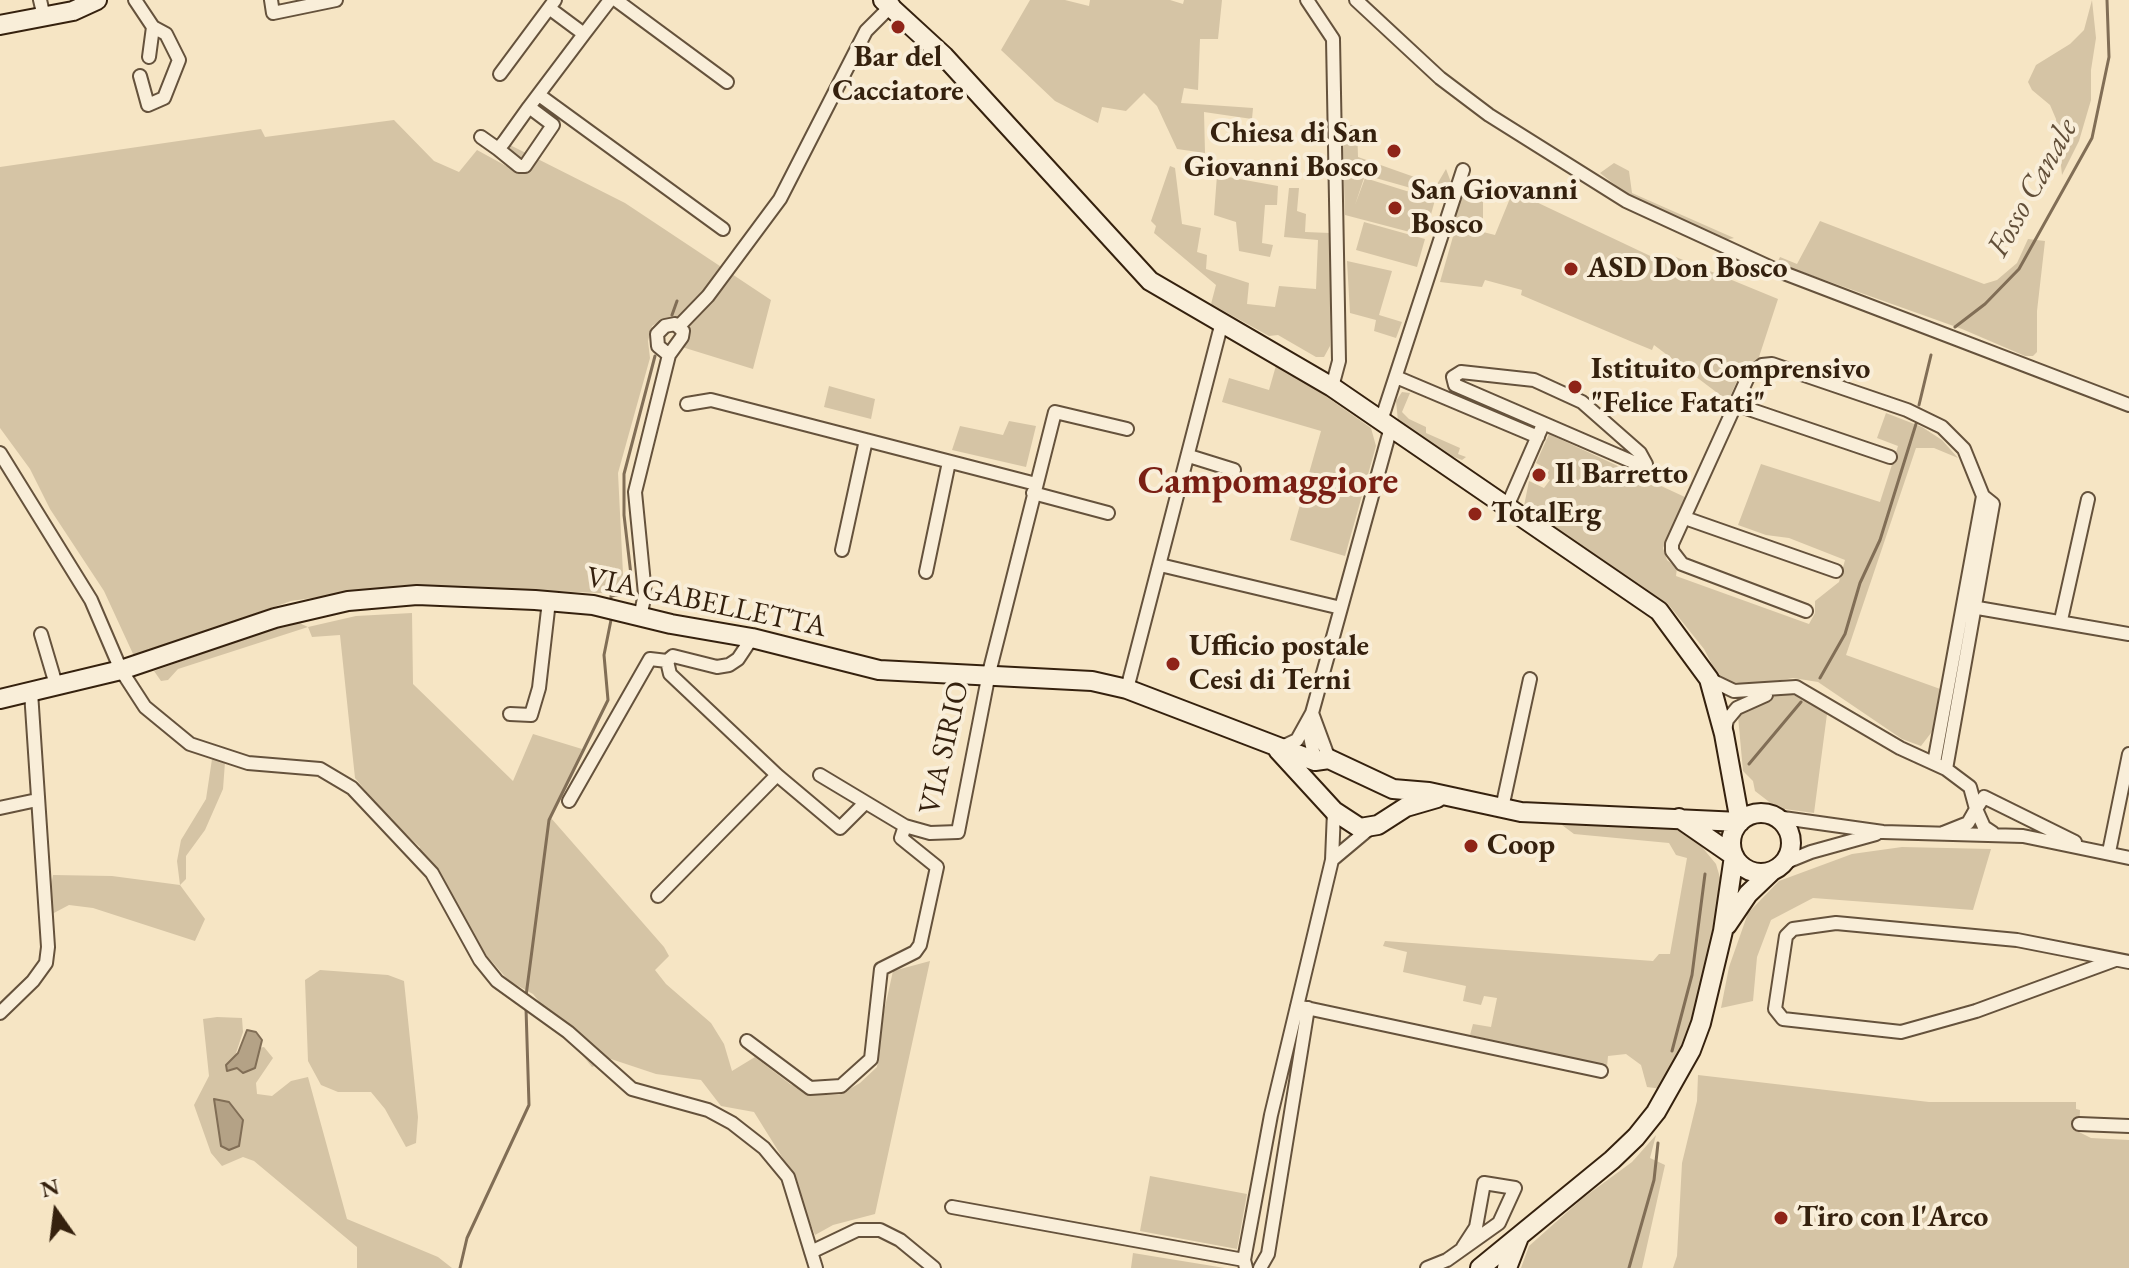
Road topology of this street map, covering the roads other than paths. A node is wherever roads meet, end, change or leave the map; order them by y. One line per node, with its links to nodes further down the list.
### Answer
1 (97, 0): 11 (street)
2 (135, 0): 13 (street)
3 (271, 0): 4 (street)
4 (336, 0)
5 (610, 0): 14 (street)
6 (616, 0): 18 (street)
7 (1307, 0): 29 (street)
8 (1356, 0): 32 (street)
9 (890, 2): 25 (street); 26 (street)
10 (552, 4): 14 (street); 16 (street)
11 (42, 9): 12 (street)
12 (0, 25)
13 (153, 27): 15 (street); 17 (street)
14 (584, 34): 19 (street)
15 (149, 57)
16 (500, 74)
17 (140, 76)
18 (727, 82)
19 (539, 95): 20 (street); 24 (street)
20 (529, 107): 22 (street); 22 (street)
21 (481, 137): 22 (street)
22 (498, 149)
23 (1463, 170): 28 (street)
24 (723, 229)
25 (1222, 322): 29 (street); 39 (street)
26 (680, 325): 27 (street); 27 (street)
27 (669, 355): 56 (street)
28 (1396, 377): 34 (street); 36 (street)
29 (1332, 387): 34 (street)
30 (687, 404): 37 (street)
31 (1737, 405): 40 (street); 47 (street); 53 (street)
32 (2129, 405)
33 (1544, 423): 33 (street); 36 (street)
34 (1386, 424): 45 (street); 54 (street)
35 (1127, 429): 43 (street)
36 (1538, 437): 45 (street)
37 (866, 440): 41 (street); 48 (street)
38 (0, 453): 62 (street)
39 (1189, 456): 42 (street); 49 (street)
40 (1890, 457)
41 (949, 462): 43 (street); 51 (street)
42 (1234, 470)
43 (1034, 489): 46 (street); 63 (street)
44 (2088, 499): 57 (street)
45 (1506, 509): 65 (street)
46 (1108, 513)
47 (1685, 518): 50 (street); 55 (street)
48 (842, 550)
49 (1160, 565): 54 (street); 68 (street)
50 (1836, 571)
51 (926, 572)
52 (549, 601): 56 (street, VIA GABELLETTA); 62 (street, VIA GABELLETTA); 71 (street)
53 (1970, 606): 57 (street); 77 (street)
54 (1341, 608): 72 (street)
55 (1806, 611)
56 (640, 617): 60 (street, VIA GABELLETTA)
57 (2061, 620): 59 (street)
58 (41, 634): 66 (street)
59 (2129, 634)
60 (752, 638): 61 (street); 63 (street, VIA GABELLETTA)
61 (667, 661): 78 (street); 85 (street)
62 (121, 670): 66 (street, VIA GABELLETTA); 120 (street)
63 (989, 673): 68 (street, VIA GABELLETTA); 95 (street, VIA SIRIO)
64 (1530, 679): 88 (street)
65 (1709, 679): 67 (street); 73 (street)
66 (57, 688): 69 (street, VIA GABELLETTA)
67 (1782, 688): 73 (street); 77 (street)
68 (1127, 689): 74 (street, VIA GABELLETTA)
69 (31, 692): 70 (street, VIA GABELLETTA); 84 (street)
70 (0, 699)
71 (510, 714)
72 (1310, 720): 74 (street); 76 (street)
73 (1724, 734): 80 (street)
74 (1276, 748): 76 (street, VIA GABELLETTA); 81 (street, VIA GABELLETTA)
75 (2129, 754): 101 (street)
76 (1322, 760): 81 (street); 82 (street, VIA GABELLETTA)
77 (1940, 766): 89 (street)
78 (777, 775): 86 (street); 107 (street)
79 (820, 775): 86 (street, VIA SIRIO)
80 (1733, 776): 91 (street); 92 (street); 93 (street)
81 (1307, 782): 90 (street, VIA GABELLETTA)
82 (1380, 785): 83 (street, VIA GABELLETTA); 94 (street)
83 (1445, 797): 88 (street, VIA GABELLETTA); 94 (street, VIA GABELLETTA)
84 (37, 800): 87 (street); 112 (street)
85 (569, 801)
86 (864, 804): 95 (street, VIA SIRIO)
87 (0, 808)
88 (1502, 808): 92 (street, VIA GABELLETTA)
89 (1976, 809): 97 (street); 98 (street); 100 (street)
90 (1334, 811): 94 (street, VIA GABELLETTA); 104 (street)
91 (1772, 816): 93 (street); 96 (street); 105 (street)
92 (1686, 817): 93 (street, VIA GABELLETTA); 99 (street)
93 (1740, 822): 102 (street)
94 (1377, 824): 104 (street)
95 (905, 826): 113 (street, VIA SIRIO)
96 (1883, 832): 97 (street); 105 (street)
97 (1943, 833): 98 (street)
98 (1996, 835): 100 (street)
99 (1710, 839): 102 (street); 106 (street)
100 (2089, 849): 101 (street)
101 (2109, 852): 103 (street)
102 (1734, 856): 105 (street); 106 (street)
103 (2129, 858)
104 (1332, 860): 111 (street)
105 (1777, 868): 108 (street)
106 (1730, 880): 108 (street)
107 (658, 896)
108 (1723, 931): 118 (street)
109 (2115, 960): 109 (street); 110 (street)
110 (2129, 962)
111 (1302, 1007): 114 (street); 121 (street); 124 (street)
112 (0, 1013)
113 (747, 1041)
114 (1601, 1071)
115 (2079, 1124): 116 (street)
116 (2129, 1126)
117 (952, 1207): 121 (street)
118 (1521, 1234): 126 (street); 127 (street)
119 (1463, 1247): 119 (street); 125 (street)
120 (811, 1252): 122 (street); 123 (street)
121 (1245, 1264)
122 (816, 1268)
123 (934, 1268)
124 (1260, 1268)
125 (1427, 1268)
126 (1480, 1268)
127 (1507, 1268)

